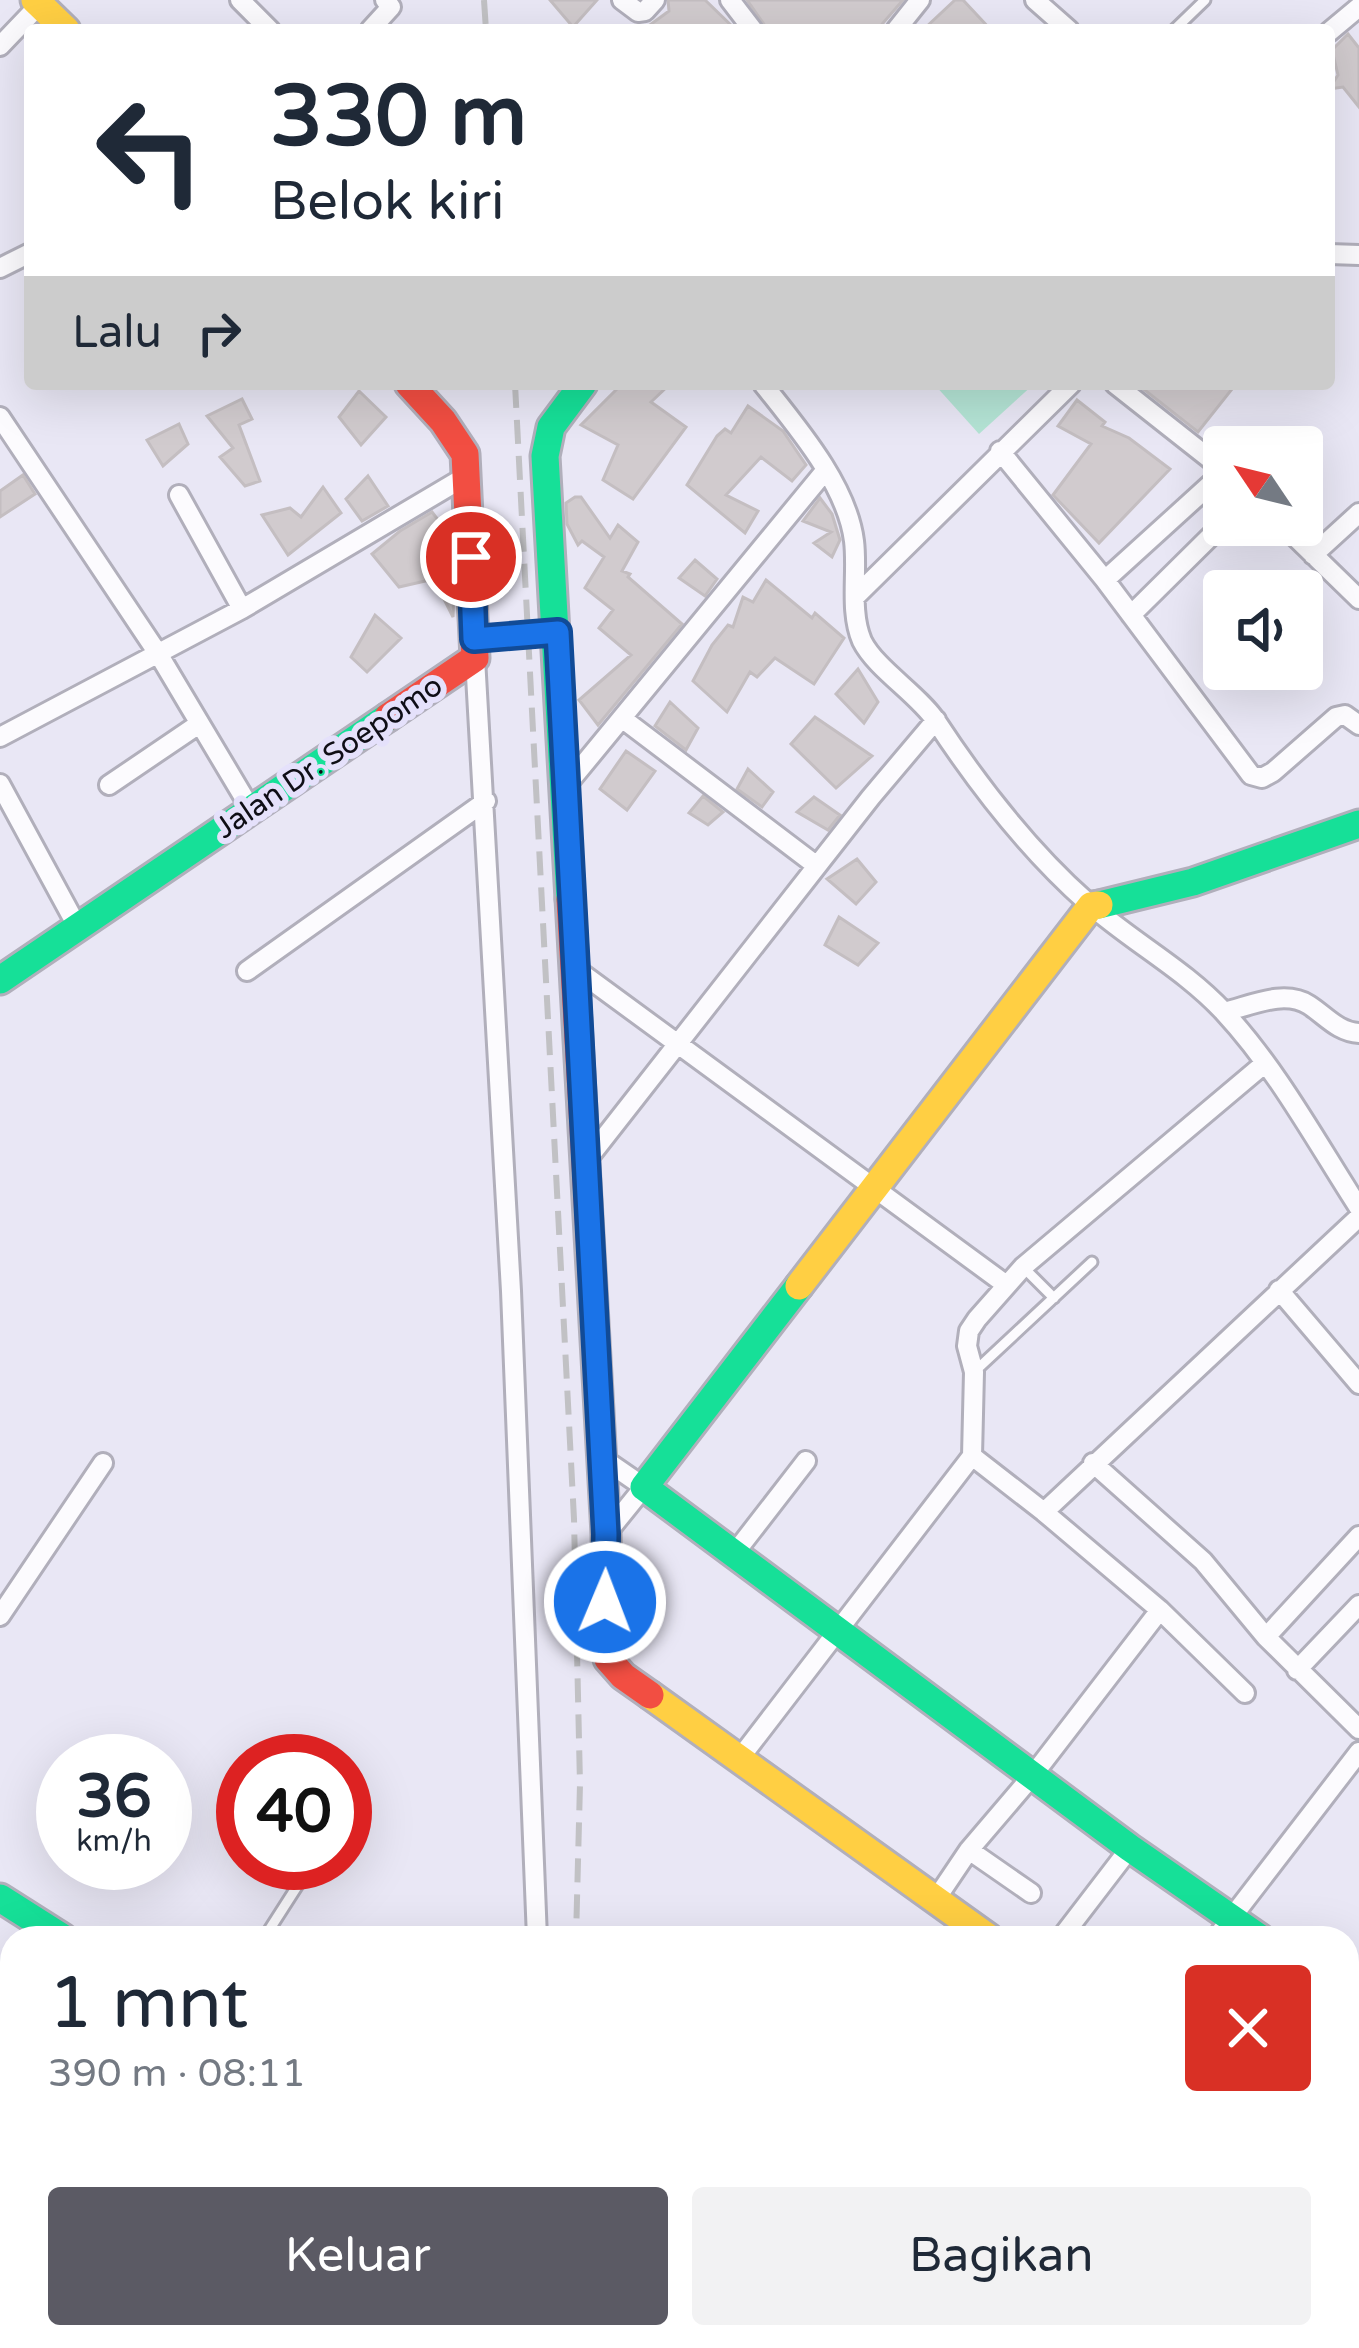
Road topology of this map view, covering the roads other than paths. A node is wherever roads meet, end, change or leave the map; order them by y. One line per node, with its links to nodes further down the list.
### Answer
1 (240, 0): 12 (street)
2 (385, 0): 13 (street)
3 (622, 0): 4 (street)
4 (655, 0)
5 (730, 0): 14 (street)
6 (920, 0): 15 (street)
7 (1035, 0): 16 (street)
8 (1205, 0): 17 (lane)
9 (40, 1): 11 (street); 19 (street)
10 (1359, 7): 18 (street)
11 (61, 24)
12 (264, 24)
13 (375, 24)
14 (748, 24)
15 (901, 24)
16 (1063, 24)
17 (1180, 24)
18 (1335, 27)
19 (0, 46)
20 (414, 390): 29 (street)
21 (579, 390): 41 (street)
22 (767, 390): 28 (street)
23 (1065, 390): 26 (street)
24 (1123, 390): 27 (street)
25 (0, 417): 43 (street)
26 (1000, 451): 36 (street); 37 (street)
27 (1203, 454)
28 (825, 471): 37 (street); 44 (street)
29 (468, 475): 39 (street); 42 (street)
30 (1203, 490): 36 (street)
31 (179, 495): 39 (street)
32 (1359, 512): 35 (street)
33 (1203, 544): 40 (street)
34 (1304, 546): 35 (street)
35 (1313, 555): 38 (street)
36 (1105, 580): 40 (street)
37 (856, 597): 45 (street)
38 (1359, 599)
39 (242, 609): 43 (street)
40 (1131, 614): 47 (street)
41 (558, 632): 42 (street); 51 (street)
42 (474, 648): 52 (street); 53 (street, Jalan Dr. Soepomo)
43 (159, 655): 46 (street); 48 (street)
44 (623, 719): 51 (street); 55 (street)
45 (936, 720): 55 (street); 56 (street)
46 (199, 724): 50 (street); 53 (street)
47 (1359, 725)
48 (0, 737)
49 (0, 784): 57 (street)
50 (109, 784)
51 (565, 787): 58 (street)
52 (485, 801): 59 (street); 104 (street)
53 (252, 811): 57 (street, Jalan Dr. Soepomo)
54 (1359, 824): 56 (street)
55 (817, 866): 63 (street)
56 (1091, 906): 61 (street); 66 (street)
57 (76, 926): 60 (street, Jalan Dr. Soepomo)
58 (573, 967): 63 (street); 65 (street)
59 (247, 971)
60 (0, 980)
61 (1224, 1012): 62 (street); 64 (street)
62 (1359, 1034)
63 (677, 1042): 65 (street); 66 (street)
64 (1264, 1064): 67 (street); 69 (street)
65 (586, 1161): 75 (street)
66 (872, 1188): 70 (street); 80 (street)
67 (1359, 1212): 71 (street)
68 (1092, 1262): 72 (lane)
69 (1023, 1267): 70 (street); 72 (lane)
70 (1005, 1284): 73 (street)
71 (1280, 1290): 74 (street); 79 (street)
72 (1054, 1298): 73 (lane)
73 (974, 1372): 76 (street)
74 (1359, 1384)
75 (599, 1456): 80 (street); 82 (street)
76 (972, 1456): 81 (street); 88 (street)
77 (806, 1461): 84 (street)
78 (103, 1462): 87 (street)
79 (1093, 1463): 81 (street); 89 (street)
80 (644, 1487): 82 (street); 84 (street)
81 (1043, 1512): 86 (street)
82 (606, 1534): 94 (street)
83 (1359, 1536): 89 (street)
84 (734, 1554): 88 (street)
85 (1359, 1605): 90 (street)
86 (1160, 1610): 91 (street); 95 (street)
87 (0, 1616)
88 (838, 1632): 94 (street); 95 (street)
89 (1266, 1636): 90 (street)
90 (1297, 1670): 92 (street)
91 (1245, 1693)
92 (1359, 1729)
93 (1359, 1752): 108 (street)
94 (740, 1758): 101 (street)
95 (1033, 1775): 96 (street); 97 (street)
96 (1130, 1848): 106 (street); 107 (street)
97 (969, 1850): 99 (street); 101 (street)
98 (295, 1890): 103 (lane)
99 (1031, 1894)
100 (0, 1898): 102 (street)
101 (936, 1899): 105 (street)
102 (44, 1926)
103 (272, 1926)
104 (536, 1926)
105 (973, 1926)
106 (1070, 1926)
107 (1222, 1926)
108 (1226, 1926)

